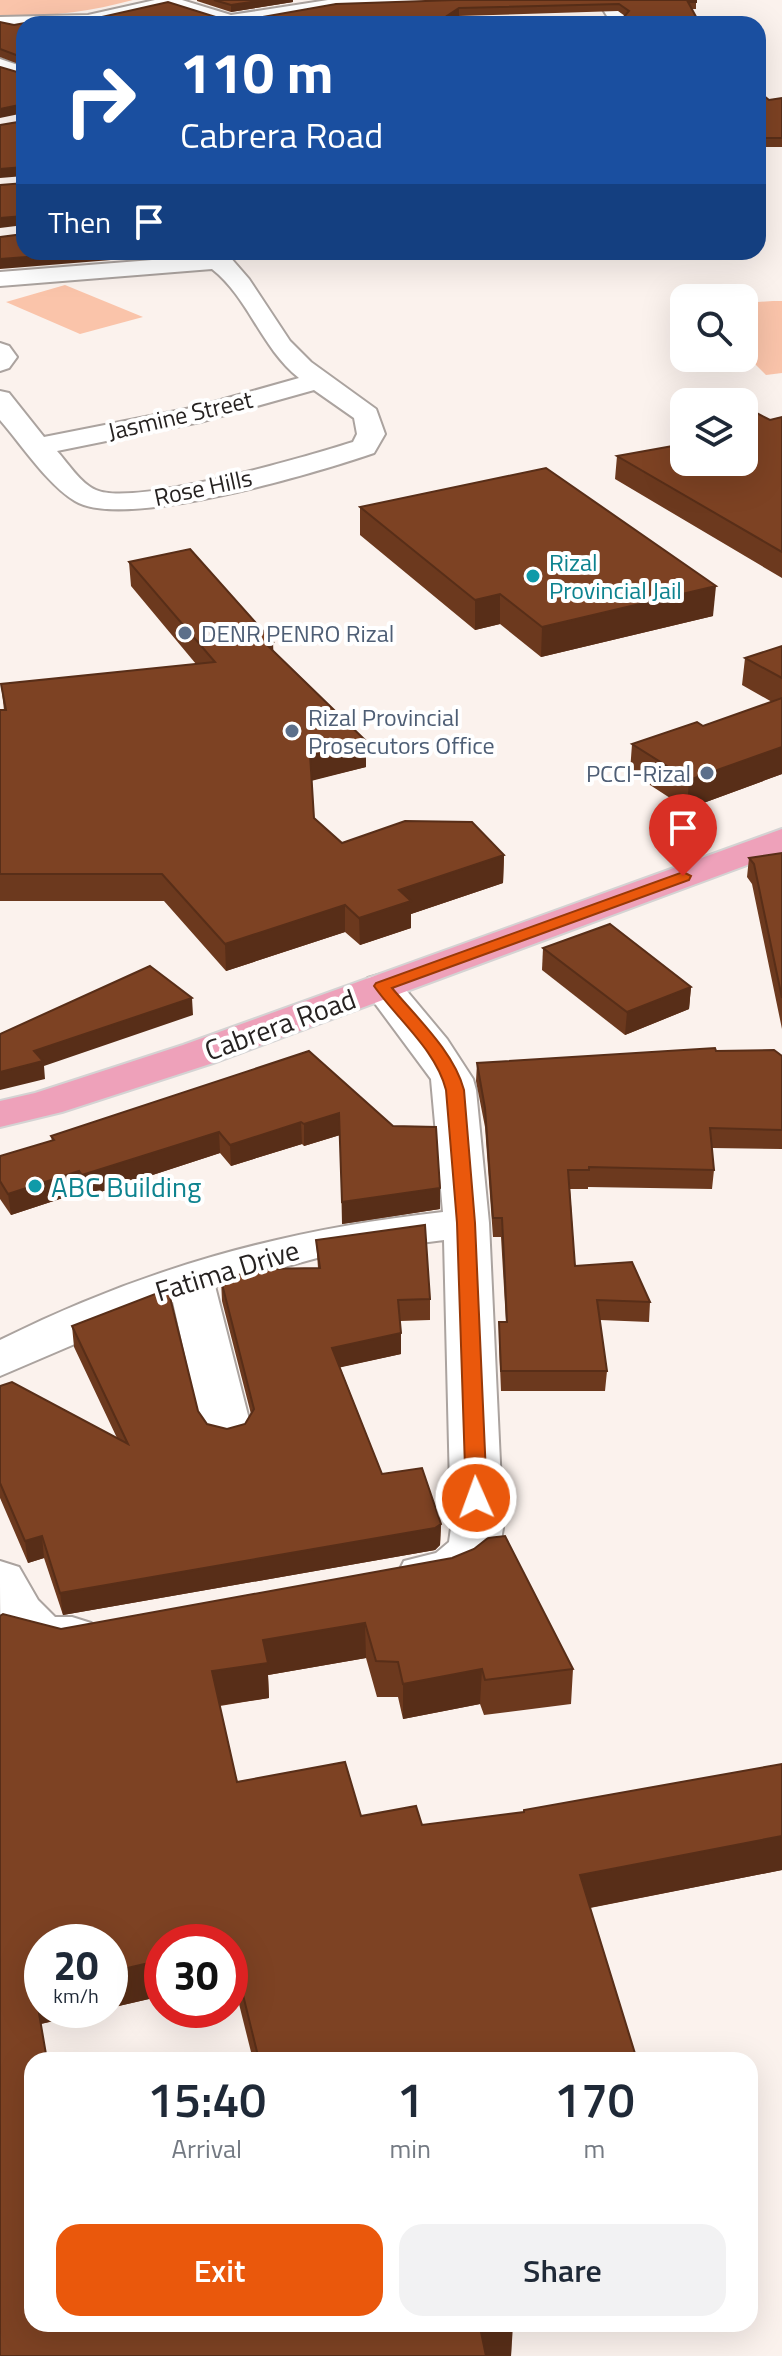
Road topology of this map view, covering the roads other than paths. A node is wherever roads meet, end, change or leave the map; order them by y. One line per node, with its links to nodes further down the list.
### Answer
1 (421, 0): 2 (street); 5 (street)
2 (454, 0)
3 (107, 16): 4 (street)
4 (219, 16)
5 (270, 16)
6 (173, 260): 8 (street)
7 (213, 260): 11 (street, Rose Hills)
8 (0, 279)
9 (0, 351): 10 (street)
10 (0, 363)
11 (320, 380): 13 (street, Jasmine Street); 13 (street, Rose Hills)
12 (0, 399): 13 (street)
13 (40, 446)
14 (782, 840): 15 (main road, Cabrera Road)
15 (382, 986): 16 (main road, Cabrera Road); 17 (street)
16 (0, 1114)
17 (466, 1223): 18 (street, Fatima Drive); 22 (street)
18 (190, 1277): 19 (street, Fatima Drive); 20 (street)
19 (0, 1360)
20 (227, 1431)
21 (0, 1581): 23 (street)
22 (374, 1584)
23 (111, 1631)

